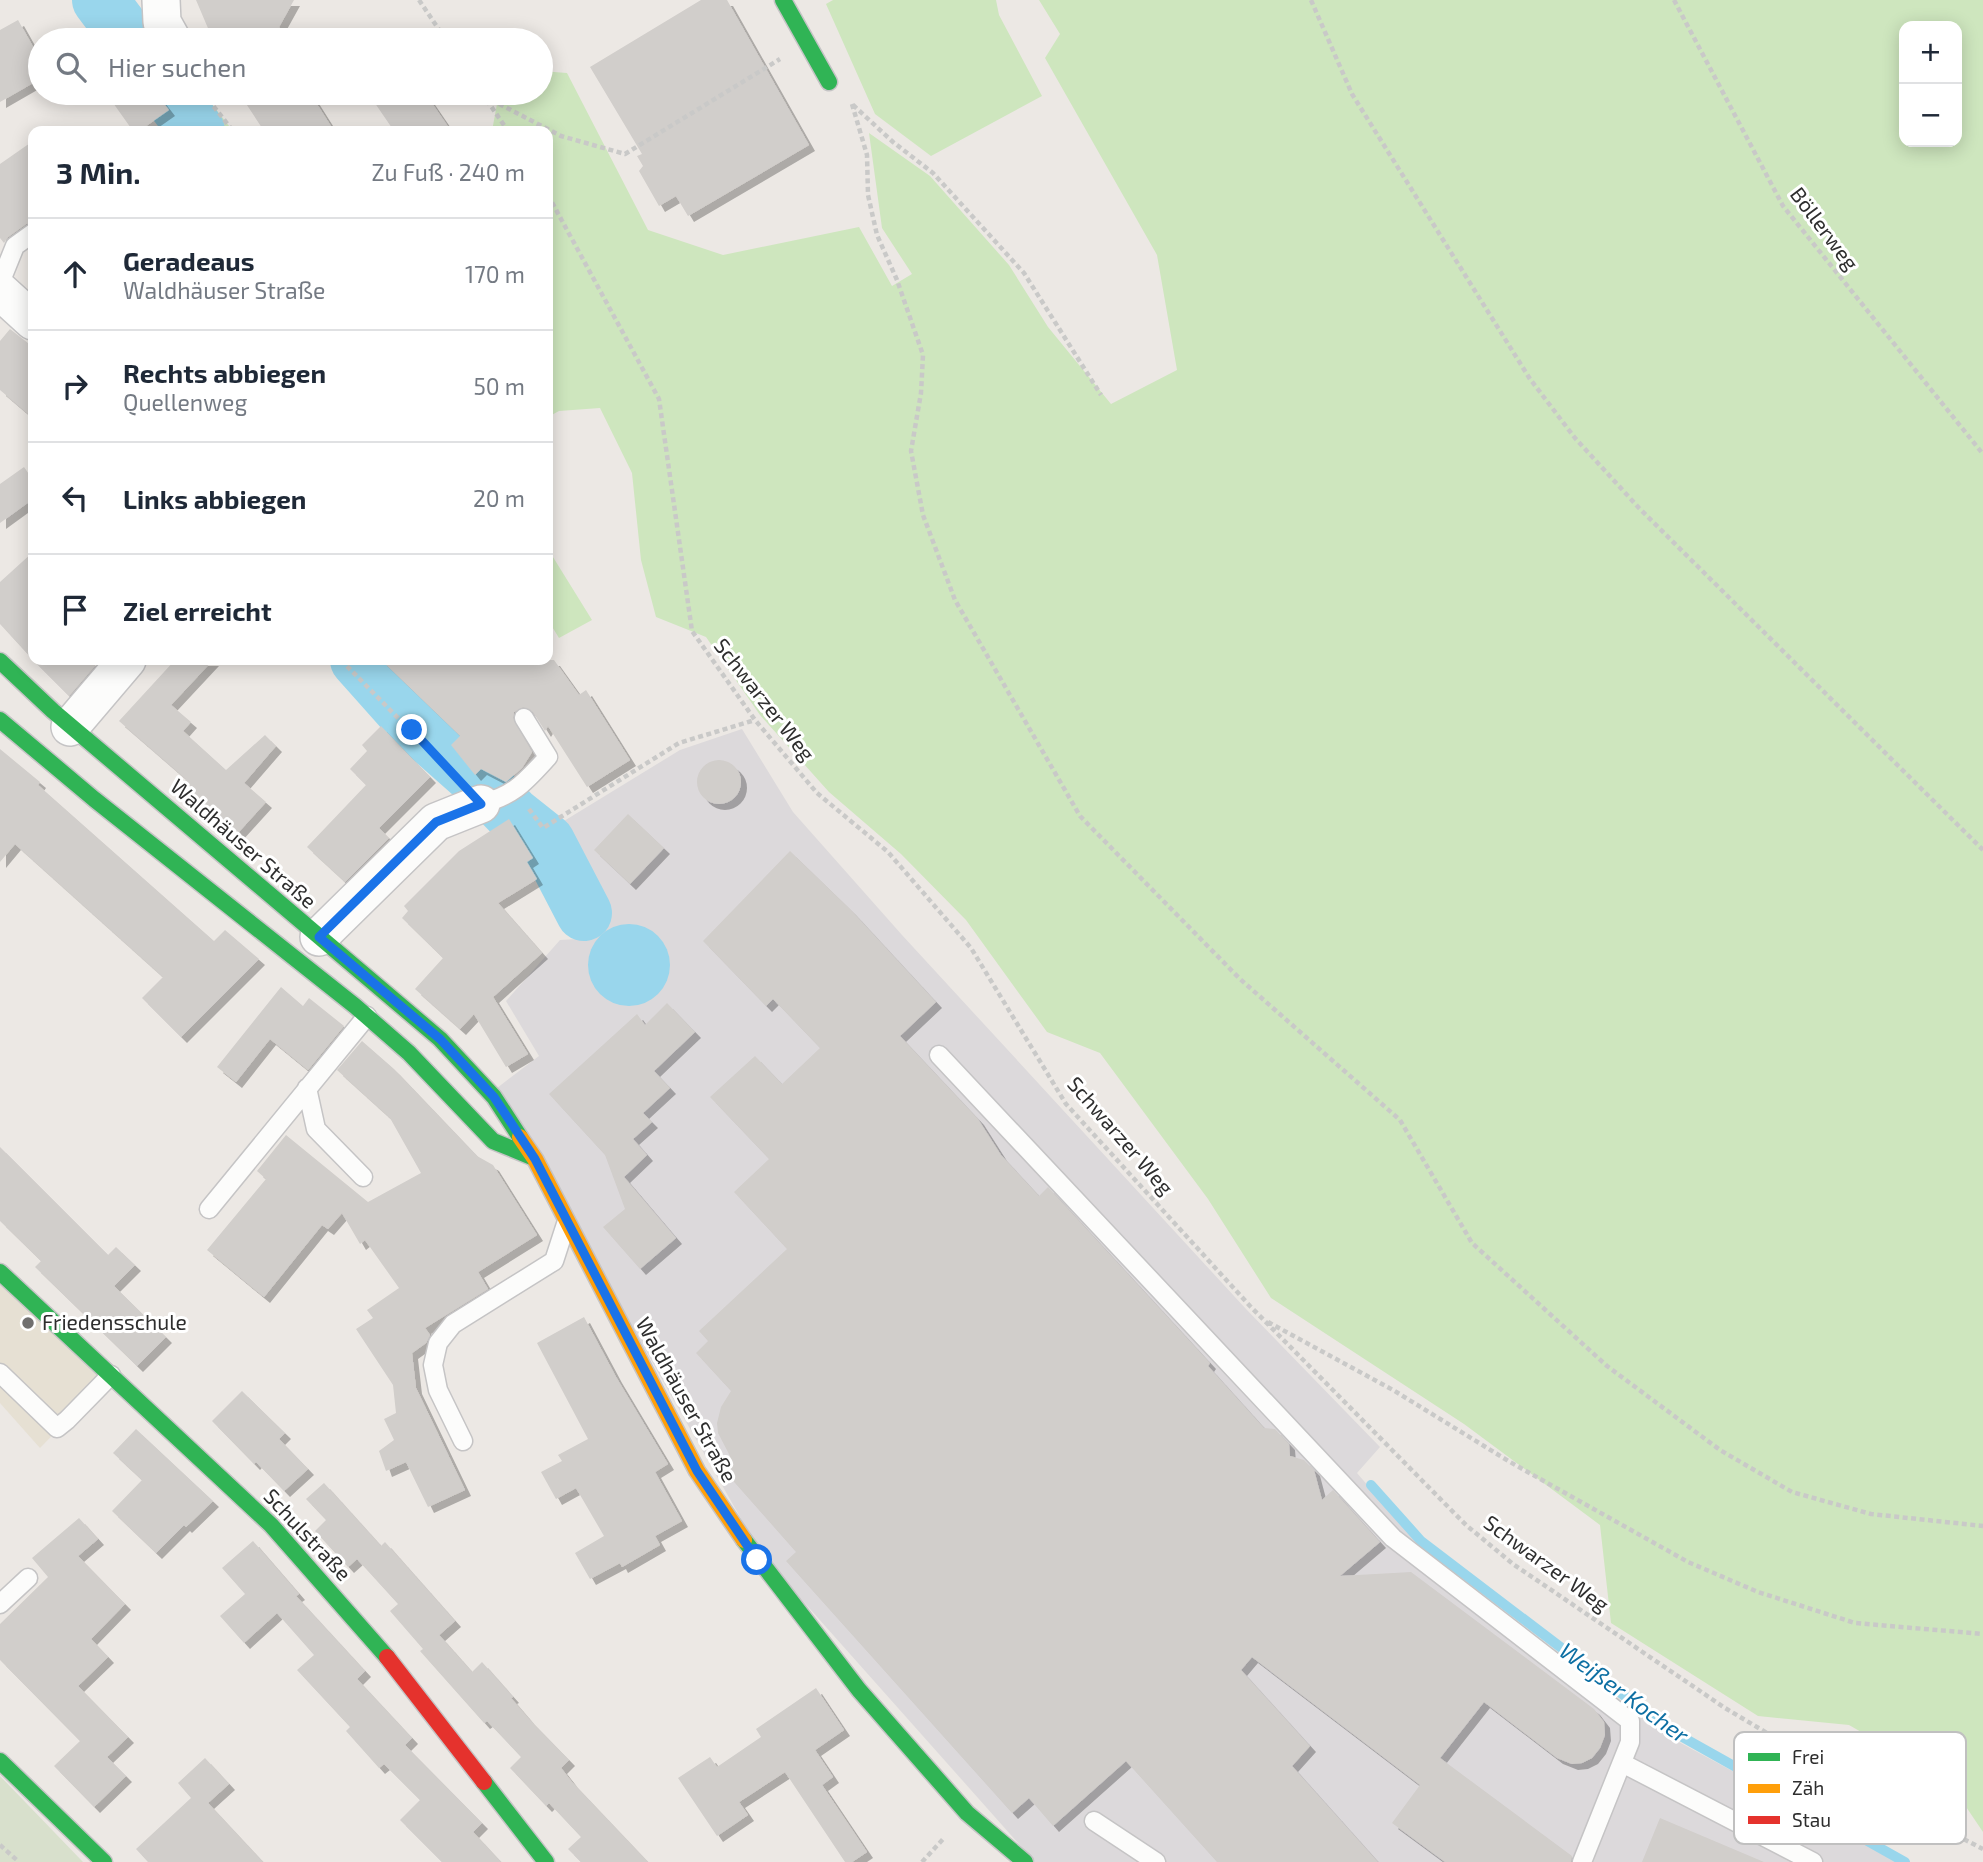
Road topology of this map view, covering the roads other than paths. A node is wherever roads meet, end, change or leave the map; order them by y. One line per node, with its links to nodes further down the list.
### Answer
1 (161, 0): 3 (street)
2 (783, 0): 4 (street)
3 (165, 28)
4 (829, 82)
5 (28, 237): 6 (lane)
6 (0, 283)
7 (0, 291): 8 (street)
8 (28, 316)
9 (0, 661): 13 (street, Waldhäuser Straße)
10 (123, 665): 13 (street)
11 (524, 718): 14 (lane)
12 (0, 721): 16 (street)
13 (70, 727): 15 (street, Waldhäuser Straße)
14 (491, 801): 15 (street)
15 (319, 937): 19 (street, Waldhäuser Straße)
16 (367, 1016): 18 (lane); 19 (street)
17 (939, 1055): 30 (lane)
18 (307, 1088): 20 (lane); 21 (lane)
19 (535, 1159): 22 (street, Waldhäuser Straße)
20 (363, 1178)
21 (209, 1209)
22 (567, 1221): 26 (lane); 36 (street, Waldhäuser Straße)
23 (0, 1272): 25 (street, Schulstraße)
24 (0, 1373): 25 (lane)
25 (111, 1375): 35 (street, Schulstraße)
26 (463, 1441)
27 (28, 1578): 28 (lane)
28 (0, 1604)
29 (0, 1761): 34 (street)
30 (1622, 1763): 32 (lane); 38 (lane)
31 (1094, 1821): 37 (lane)
32 (1734, 1821)
33 (1778, 1844): 39 (lane)
34 (104, 1862)
35 (546, 1862)
36 (1025, 1862)
37 (1156, 1862)
38 (1582, 1862)
39 (1813, 1862)

